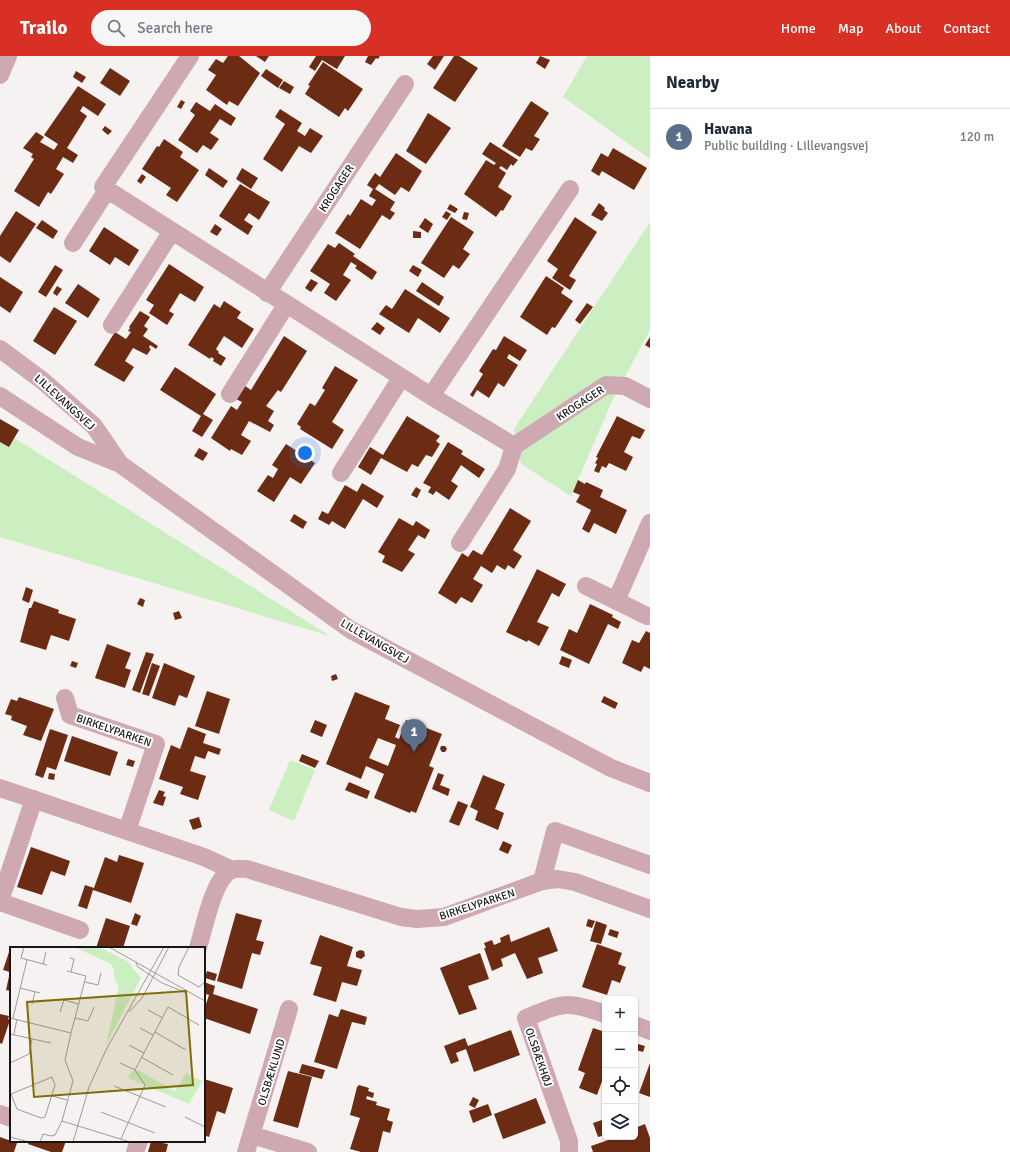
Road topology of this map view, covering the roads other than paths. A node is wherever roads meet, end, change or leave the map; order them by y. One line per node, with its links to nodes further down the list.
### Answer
1 (8, 56): 3 (street)
2 (190, 56): 6 (street)
3 (0, 75)
4 (405, 84): 9 (street, KROGAGER)
5 (570, 189): 16 (street)
6 (107, 190): 7 (street); 8 (street)
7 (172, 232): 9 (street); 11 (street)
8 (73, 243)
9 (267, 292): 10 (street)
10 (286, 305): 13 (street); 14 (street)
11 (112, 325)
12 (0, 349): 19 (street, LILLEVANGSVEJ)
13 (401, 378): 16 (street); 20 (street)
14 (230, 394)
15 (0, 396): 19 (street, LILLEVANGSVEJ)
16 (431, 396): 18 (street)
17 (650, 399): 18 (street, KROGAGER)
18 (514, 446): 22 (street)
19 (120, 464): 27 (street, LILLEVANGSVEJ)
20 (341, 473)
21 (650, 523): 24 (street)
22 (460, 543)
23 (586, 586): 24 (street)
24 (616, 601): 25 (street)
25 (647, 616)
26 (65, 698): 30 (street, BIRKELYPARKEN)
27 (650, 783)
28 (0, 788): 29 (street, BIRKELYPARKEN)
29 (34, 799): 30 (street, BIRKELYPARKEN); 34 (street)
30 (127, 831): 32 (street, BIRKELYPARKEN)
31 (650, 865): 33 (street)
32 (232, 870): 33 (street, BIRKELYPARKEN); 37 (street)
33 (542, 881): 35 (street, BIRKELYPARKEN)
34 (0, 902): 36 (street)
35 (650, 910)
36 (80, 930)
37 (198, 947)
38 (289, 1008): 44 (street, OLSBÆKLUND)
39 (602, 1013): 49 (street, OLSBÆKHØJ)
40 (638, 1026): 41 (street)
41 (650, 1031)
42 (0, 1114): 43 (street)
43 (10, 1118)
44 (252, 1135): 47 (street, OLSBÆKLUND); 48 (street)
45 (139, 1142): 46 (street)
46 (135, 1152)
47 (246, 1152)
48 (308, 1152)
49 (569, 1152)

